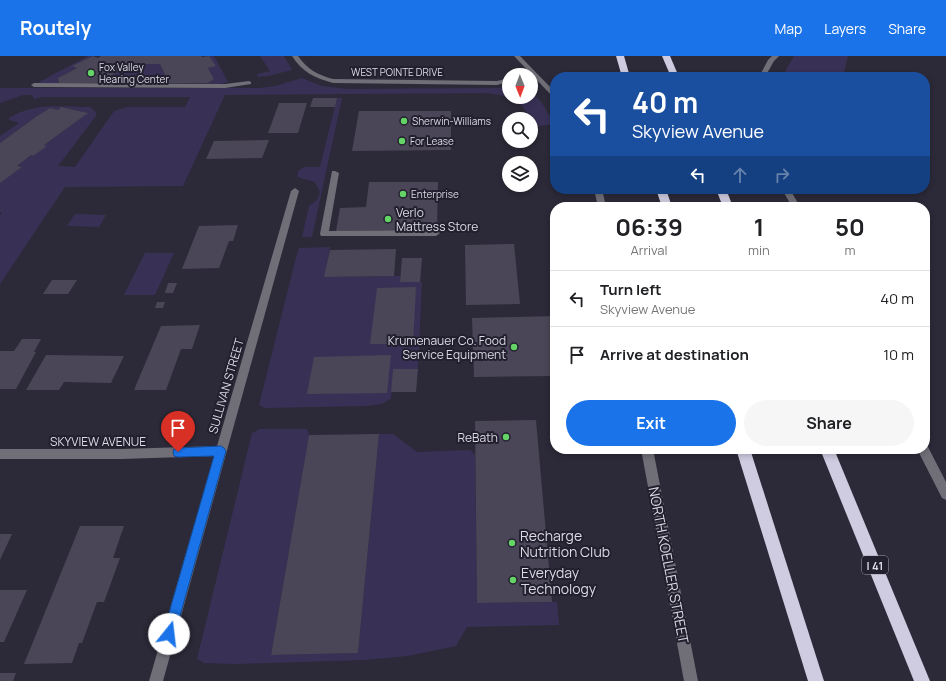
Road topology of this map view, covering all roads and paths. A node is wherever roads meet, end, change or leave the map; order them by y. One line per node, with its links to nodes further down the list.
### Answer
1 (294, 56): 11 (street, WEST POINTE DRIVE)
2 (517, 56): 6 (street)
3 (620, 56): 7 (highway)
4 (666, 56): 8 (highway)
5 (773, 57): 9 (street)
6 (530, 68)
7 (625, 72)
8 (673, 72)
9 (765, 72)
10 (538, 75): 14 (street)
11 (502, 82)
12 (249, 83): 13 (street)
13 (34, 86)
14 (550, 90)
15 (335, 173): 17 (street)
16 (295, 190): 18 (street, SULLIVAN STREET)
17 (436, 233)
18 (221, 451): 19 (street, SKYVIEW AVENUE); 25 (street, SULLIVAN STREET)
19 (0, 454)
20 (648, 454): 26 (street, NORTH KOELLER STREET)
21 (745, 454): 27 (highway)
22 (829, 454): 28 (highway, I 41)
23 (926, 454): 24 (street)
24 (946, 494)
25 (156, 681)
26 (691, 681)
27 (816, 681)
28 (922, 681)

